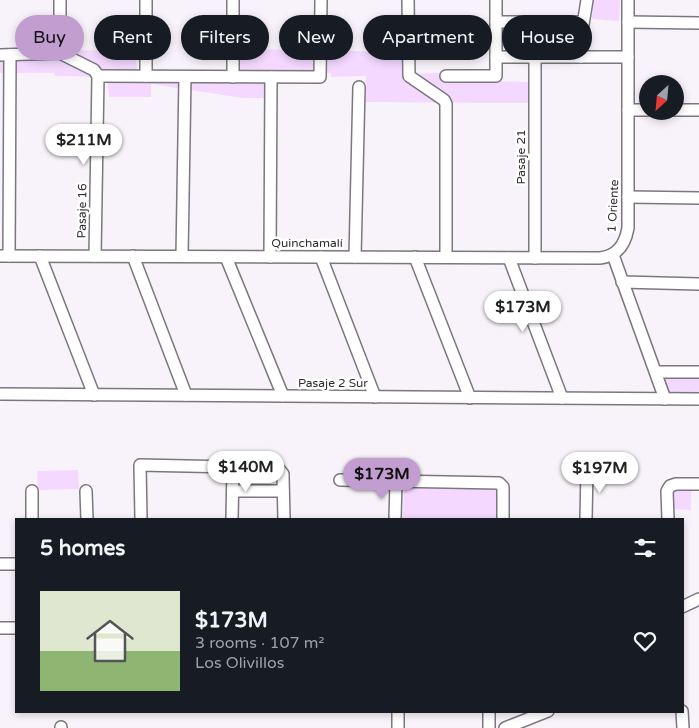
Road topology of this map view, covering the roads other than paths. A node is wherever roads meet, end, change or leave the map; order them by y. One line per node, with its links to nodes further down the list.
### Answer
1 (60, 0): 9 (street)
2 (146, 0): 23 (street)
3 (233, 0): 26 (street)
4 (321, 0): 27 (street)
5 (408, 0): 46 (street)
6 (496, 0): 11 (street)
7 (587, 0): 10 (street)
8 (628, 0): 13 (street, 1 Oriente)
9 (60, 15)
10 (584, 15)
11 (496, 22): 12 (street); 16 (street)
12 (502, 22)
13 (628, 22): 14 (street); 19 (street, 1 Oriente)
14 (699, 23)
15 (5, 55): 36 (street)
16 (496, 57): 17 (street); 25 (street)
17 (502, 57)
18 (592, 57): 19 (street)
19 (628, 57): 29 (street, 1 Oriente)
20 (74, 60): 22 (street)
21 (535, 60): 48 (street, Pasaje 21)
22 (98, 76): 23 (street); 38 (street, Pasaje 16)
23 (146, 76): 24 (street)
24 (185, 76): 26 (street); 40 (street)
25 (446, 76)
26 (233, 77): 27 (street)
27 (271, 77): 42 (street)
28 (359, 87): 44 (street)
29 (628, 110): 30 (street); 33 (street, 1 Oriente)
30 (639, 110)
31 (684, 110): 32 (street)
32 (699, 110)
33 (628, 197): 34 (street); 35 (street, 1 Oriente)
34 (699, 198)
35 (612, 255): 48 (street, Quinchamalí); 49 (street)
36 (4, 256): 37 (street, Quinchamalí)
37 (40, 256): 38 (street, Quinchamalí); 54 (street)
38 (95, 256): 39 (street, Quinchamalí)
39 (133, 256): 40 (street, Quinchamalí); 55 (street)
40 (182, 256): 41 (street, Quinchamalí)
41 (226, 256): 42 (street, Quinchamalí); 56 (street)
42 (270, 257): 43 (street, Quinchamalí)
43 (321, 257): 44 (street, Quinchamalí); 57 (street)
44 (355, 257): 45 (street, Quinchamalí)
45 (415, 257): 46 (street, Quinchamalí); 58 (street)
46 (446, 257): 47 (street, Quinchamalí)
47 (508, 258): 48 (street, Quinchamalí); 59 (street)
48 (535, 258)
49 (622, 282): 50 (street); 51 (street)
50 (699, 284)
51 (656, 372): 52 (street); 60 (street)
52 (699, 372)
53 (0, 393): 54 (street, Pasaje 2 Sur)
54 (94, 395): 55 (street, Pasaje 2 Sur)
55 (186, 396): 56 (street, Pasaje 2 Sur)
56 (283, 396): 57 (street, Pasaje 2 Sur)
57 (375, 397): 58 (street, Pasaje 2 Sur)
58 (470, 398): 59 (street, Pasaje 2 Sur)
59 (562, 398): 60 (street, Pasaje 2 Sur)
60 (666, 398): 61 (street, Pasaje 2 Sur)
61 (699, 400)
62 (233, 467): 69 (street); 70 (street); 73 (street)
63 (587, 468): 78 (street)
64 (340, 480): 65 (street)
65 (396, 481): 76 (street); 77 (street)
66 (699, 484): 79 (street)
67 (32, 491): 71 (street)
68 (86, 491): 72 (street)
69 (233, 491): 70 (street); 74 (street)
70 (283, 491): 75 (street)
71 (32, 518)
72 (87, 518)
73 (141, 518)
74 (232, 518)
75 (284, 518)
76 (395, 518)
77 (503, 518)
78 (586, 518)
79 (668, 518)
80 (0, 564): 81 (street)
81 (15, 564)
82 (699, 599): 83 (street)
83 (684, 606)
84 (0, 628): 85 (street)
85 (15, 628)
86 (398, 713): 90 (street)
87 (489, 713): 91 (street)
88 (543, 713): 92 (street)
89 (682, 713): 93 (street)
90 (398, 728)
91 (489, 728)
92 (505, 728)
93 (683, 728)

